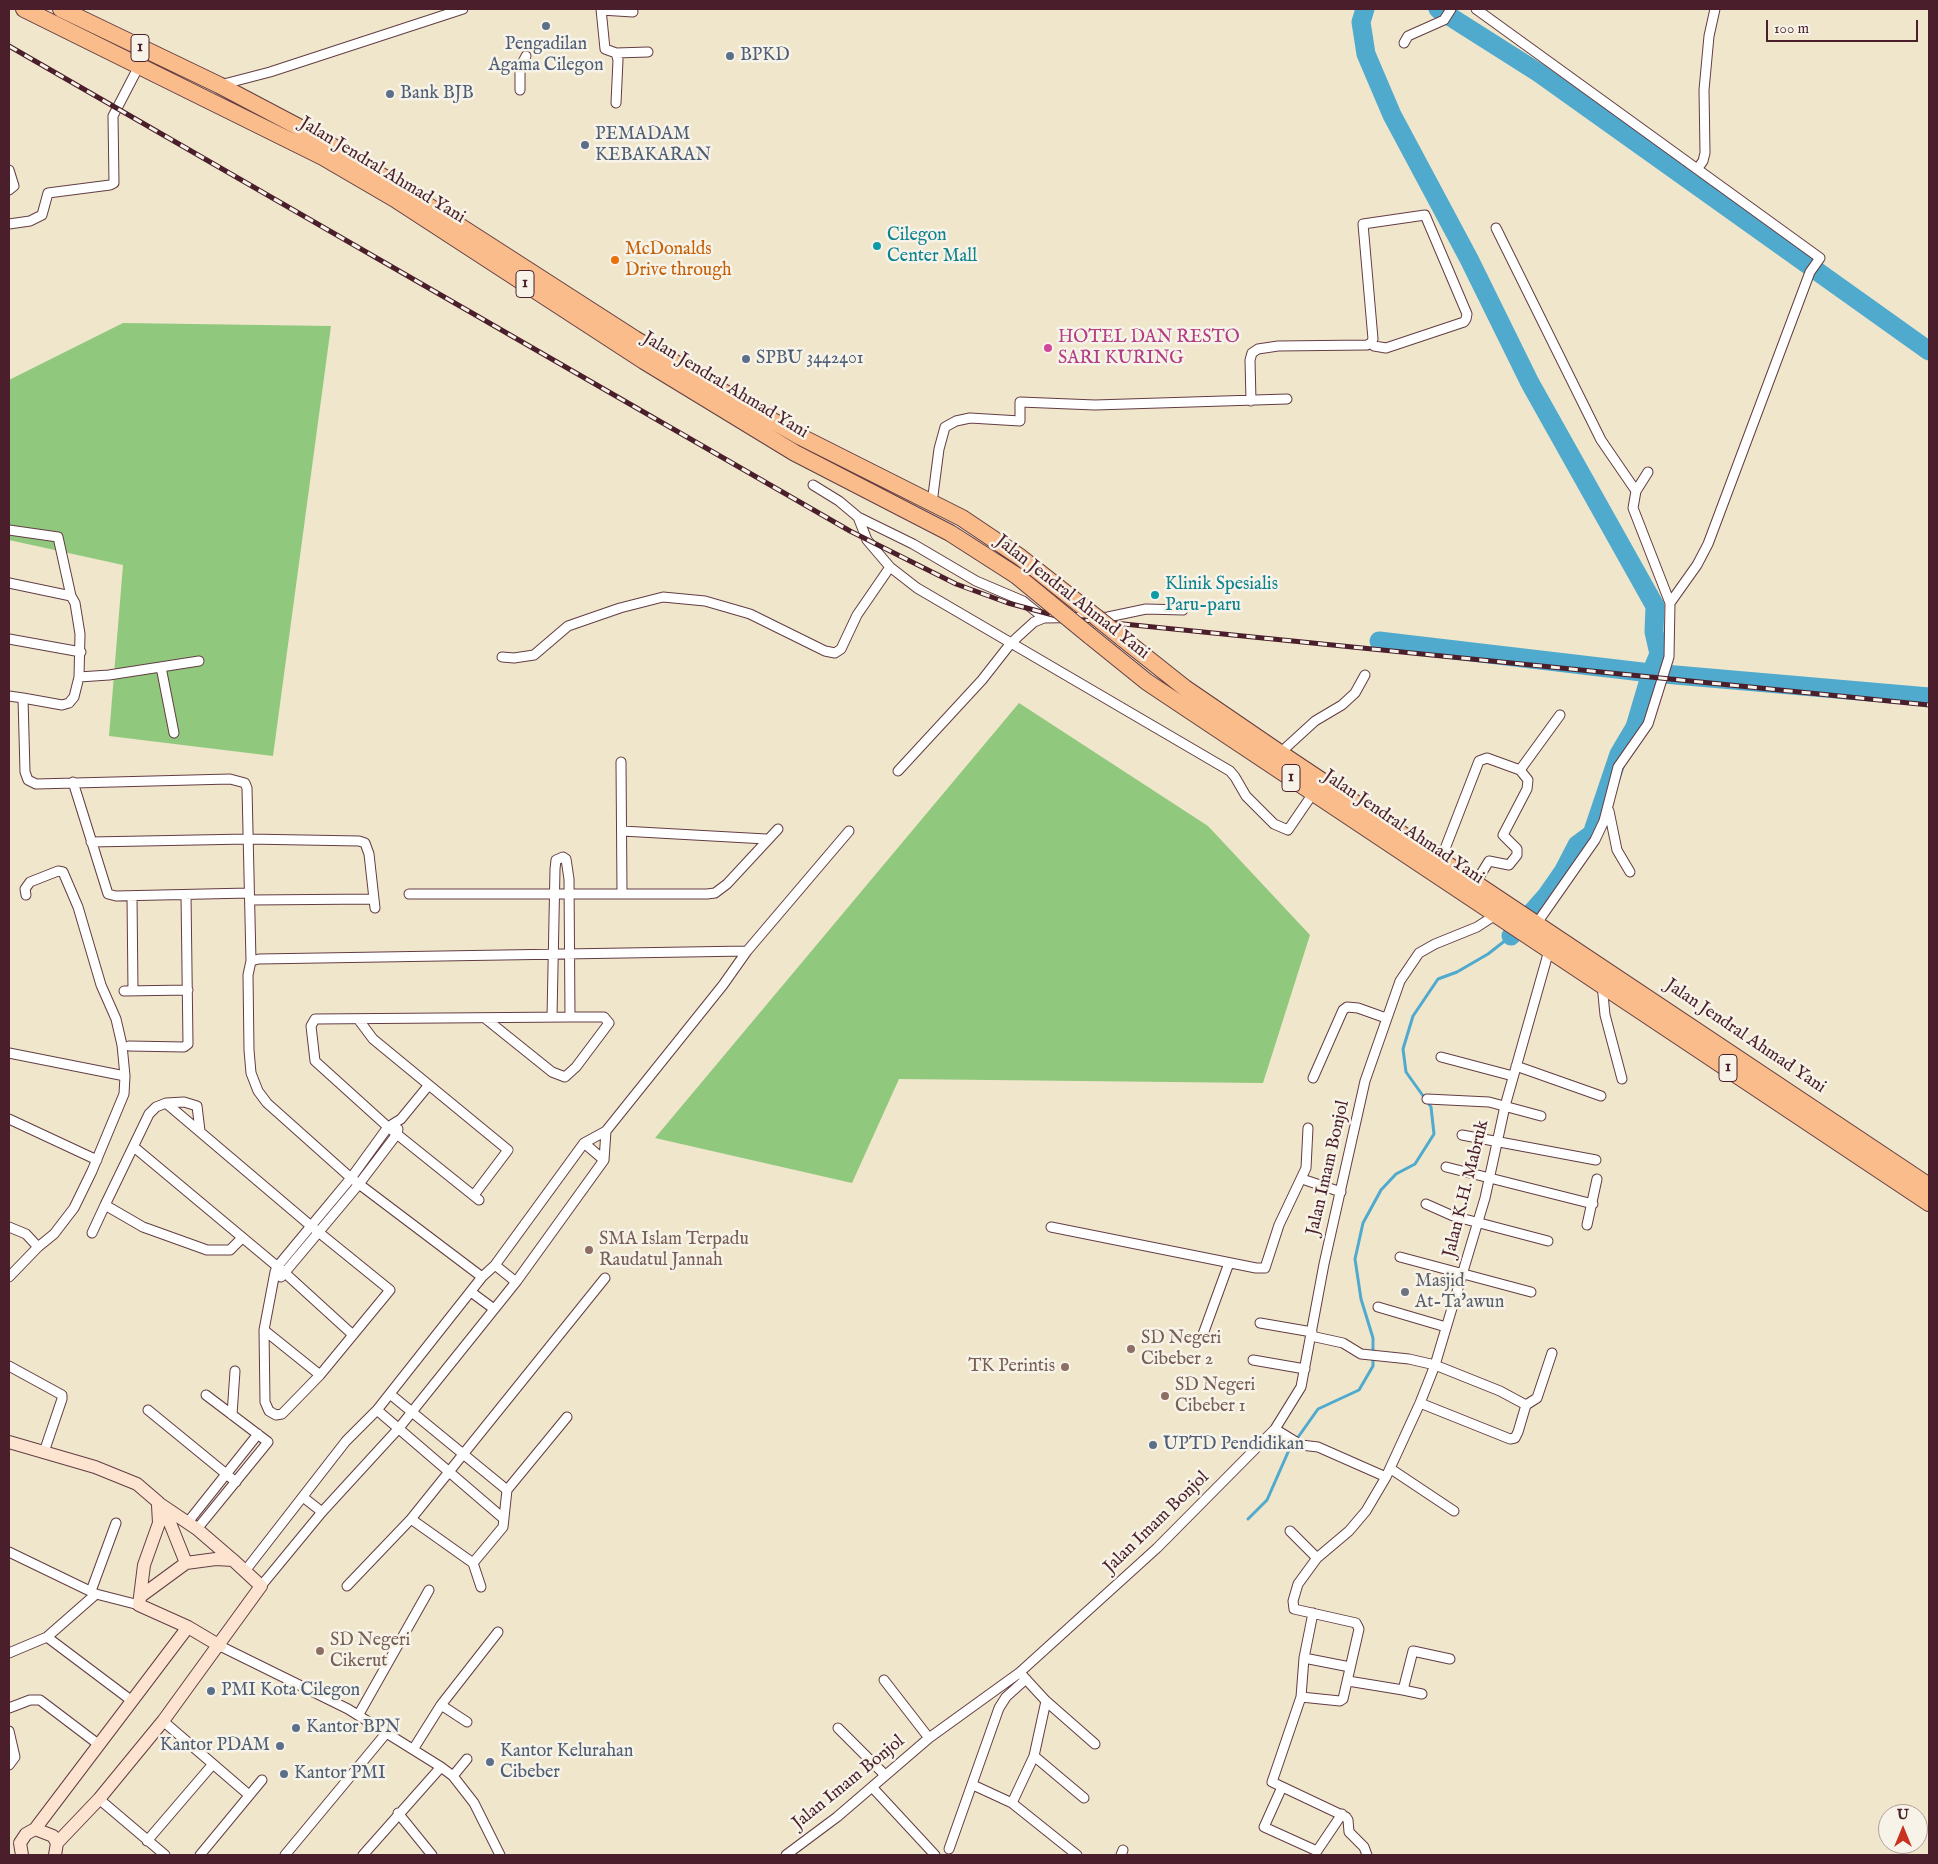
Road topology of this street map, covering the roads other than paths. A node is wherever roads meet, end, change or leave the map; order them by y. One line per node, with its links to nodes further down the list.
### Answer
1 (24, 9): 13 (highway, Jalan Jendral Ahmad Yani / 1)
2 (61, 9): 14 (highway, Jalan Jendral Ahmad Yani / 1)
3 (463, 9): 14 (street)
4 (601, 9): 8 (street); 11 (street)
5 (1451, 9): 9 (street)
6 (1476, 9): 17 (street)
7 (1715, 9): 17 (street)
8 (634, 12)
9 (1404, 43)
10 (648, 52): 11 (street)
11 (616, 53): 16 (street)
12 (526, 56): 15 (street)
13 (140, 64): 20 (street); 54 (highway, Jalan Jendral Ahmad Yani / 1, bridge)
14 (219, 85): 28 (highway, Jalan Jendral Ahmad Yani / 1)
15 (520, 90)
16 (616, 104)
17 (1698, 168): 34 (street)
18 (9, 170): 19 (street)
19 (9, 190)
20 (9, 224)
21 (1496, 228): 27 (street)
22 (1371, 343): 22 (street); 24 (street)
23 (1287, 399): 24 (street)
24 (1251, 401): 28 (street)
25 (1648, 472): 27 (street)
26 (813, 485): 29 (street)
27 (1636, 492): 34 (street)
28 (932, 503): 49 (highway, Jalan Jendral Ahmad Yani / 1, bridge)
29 (858, 517): 31 (street); 36 (street)
30 (9, 530): 33 (street)
31 (890, 567): 38 (street); 40 (street)
32 (9, 584): 33 (street)
33 (70, 596): 39 (street)
34 (1670, 603): 55 (street)
35 (1183, 610): 36 (street)
36 (1044, 618): 38 (street)
37 (9, 639): 39 (street)
38 (1011, 642): 51 (street); 54 (street)
39 (81, 652): 44 (street)
40 (502, 657)
41 (199, 661): 42 (street)
42 (161, 667): 44 (street); 48 (street)
43 (1366, 675): 49 (street)
44 (79, 677): 46 (street)
45 (9, 696): 46 (street)
46 (23, 698): 53 (street)
47 (1560, 716): 52 (street)
48 (174, 733)
49 (1280, 753): 62 (highway, Jalan Jendral Ahmad Yani / 1)
50 (622, 762): 57 (street)
51 (898, 770)
52 (1520, 770): 62 (street); 64 (street)
53 (73, 782): 59 (street); 61 (street)
54 (1314, 792): 73 (highway, Jalan Jendral Ahmad Yani / 1)
55 (1608, 808): 63 (street); 73 (street)
56 (778, 829): 60 (street)
57 (622, 831): 60 (street); 68 (street)
58 (849, 831): 75 (street)
59 (248, 839): 61 (street); 72 (street); 72 (street)
60 (766, 839): 68 (street)
61 (91, 842): 71 (street)
62 (1441, 859): 64 (highway, Jalan Jendral Ahmad Yani / 1)
63 (1630, 872)
64 (1476, 882): 73 (highway, Jalan Jendral Ahmad Yani / 1)
65 (555, 893): 66 (street); 66 (street); 67 (street); 76 (street)
66 (569, 893): 68 (street); 77 (street)
67 (409, 894)
68 (622, 894)
69 (186, 895): 71 (street); 72 (street); 80 (street)
70 (26, 896): 90 (street)
71 (132, 896): 80 (street)
72 (249, 897): 78 (street)
73 (1519, 919): 74 (highway, Jalan Jendral Ahmad Yani / 1); 83 (street, Jalan Imam Bonjol)
74 (1551, 942): 79 (highway, Jalan Jendral Ahmad Yani / 1); 89 (street, Jalan K.H. Mabruk); 120 (highway, Jalan Jendral Ahmad Yani / 1)
75 (747, 950): 77 (street); 105 (street)
76 (554, 954): 77 (street); 78 (street); 81 (street)
77 (570, 954): 82 (street)
78 (251, 961): 115 (street)
79 (1602, 984): 93 (street); 122 (highway, Jalan Jendral Ahmad Yani / 1)
80 (188, 990): 86 (street)
81 (552, 1017): 82 (street); 85 (street)
82 (570, 1017): 85 (street)
83 (1386, 1018): 92 (street); 121 (street, Jalan Imam Bonjol)
84 (358, 1019): 85 (street); 94 (street); 102 (street)
85 (486, 1019)
86 (129, 1046)
87 (9, 1053): 90 (street)
88 (1441, 1057): 91 (street)
89 (1516, 1066): 91 (street, Jalan K.H. Mabruk); 95 (street)
90 (125, 1076): 111 (street)
91 (1513, 1076): 98 (street, Jalan K.H. Mabruk)
92 (1313, 1078)
93 (1622, 1079)
94 (428, 1086): 101 (street); 106 (street)
95 (1601, 1096)
96 (1427, 1099): 98 (street)
97 (166, 1103): 104 (street); 104 (street); 110 (street)
98 (1505, 1106): 99 (street); 109 (street, Jalan K.H. Mabruk)
99 (1541, 1116)
100 (9, 1119): 111 (street)
101 (401, 1119): 102 (street); 106 (street)
102 (388, 1127): 106 (street); 115 (street)
103 (1308, 1128): 116 (street)
104 (200, 1131): 128 (street)
105 (606, 1131): 108 (street); 112 (street)
106 (397, 1134): 119 (street)
107 (1462, 1135): 109 (street)
108 (584, 1143): 112 (street); 138 (street)
109 (1496, 1143): 113 (street); 117 (street, Jalan K.H. Mabruk)
110 (134, 1147): 125 (street); 133 (street)
111 (97, 1160): 135 (street)
112 (604, 1160): 146 (street)
113 (1596, 1160)
114 (1446, 1167): 117 (street)
115 (350, 1178): 119 (street); 128 (street)
116 (1302, 1179): 121 (street); 137 (street)
117 (1489, 1179): 124 (street); 126 (street, Jalan K.H. Mabruk)
118 (1597, 1179): 124 (street)
119 (359, 1184): 132 (street); 143 (street)
120 (1929, 1186)
121 (1341, 1192): 154 (street, Jalan Imam Bonjol)
122 (1929, 1203)
123 (1426, 1204): 126 (street)
124 (1593, 1204): 127 (street)
125 (105, 1205): 131 (street); 133 (street)
126 (1478, 1222): 134 (street); 140 (street, Jalan K.H. Mabruk)
127 (1587, 1225)
128 (311, 1226): 132 (street); 139 (street)
129 (9, 1227): 135 (street)
130 (1051, 1227): 137 (street)
131 (92, 1233)
132 (318, 1233): 141 (street); 155 (street)
133 (242, 1238): 139 (street)
134 (1548, 1241)
135 (38, 1247): 142 (street)
136 (1400, 1257): 140 (street)
137 (1229, 1263): 156 (street)
138 (495, 1266): 143 (street); 146 (street)
139 (277, 1267): 141 (street); 145 (street)
140 (1463, 1272): 148 (street); 152 (street, Jalan K.H. Mabruk)
141 (285, 1273): 145 (street); 155 (street)
142 (9, 1277)
143 (482, 1277): 147 (street)
144 (605, 1278): 178 (street)
145 (274, 1280): 153 (street)
146 (516, 1282): 150 (street)
147 (471, 1292): 150 (street); 164 (street)
148 (1531, 1292)
149 (1378, 1307): 152 (street)
150 (494, 1309): 170 (street)
151 (1260, 1323): 154 (street)
152 (1446, 1327): 159 (street, Jalan K.H. Mabruk)
153 (264, 1330): 163 (street); 163 (street)
154 (1311, 1334): 159 (street); 161 (street, Jalan Imam Bonjol)
155 (353, 1335): 163 (street)
156 (1202, 1337)
157 (1552, 1353): 167 (street)
158 (1253, 1360): 161 (street)
159 (1435, 1365): 166 (street, Jalan K.H. Mabruk); 167 (street)
160 (9, 1366): 177 (street)
161 (1305, 1369): 174 (street, Jalan Imam Bonjol)
162 (235, 1371): 171 (street)
163 (320, 1375)
164 (390, 1394): 169 (street); 170 (street)
165 (206, 1395): 171 (street)
166 (1420, 1403): 167 (street); 180 (street, Jalan K.H. Mabruk)
167 (1526, 1405)
168 (148, 1410): 181 (street)
169 (377, 1410): 173 (street); 184 (street)
170 (412, 1411): 173 (street); 178 (street)
171 (232, 1415): 175 (street)
172 (567, 1416): 183 (street)
173 (399, 1428): 179 (street); 187 (street)
174 (1275, 1429): 180 (street); 214 (street, Jalan Imam Bonjol)
175 (258, 1434): 181 (street); 182 (street)
176 (9, 1442): 177 (street)
177 (44, 1452): 185 (street)
178 (463, 1454): 179 (street); 183 (street)
179 (450, 1472): 188 (street); 189 (street)
180 (1388, 1473): 186 (street); 194 (street, Jalan K.H. Mabruk)
181 (227, 1474): 182 (street); 191 (street)
182 (236, 1482): 191 (street)
183 (507, 1490): 189 (street)
184 (302, 1497): 187 (street); 198 (street)
185 (158, 1502): 191 (street); 196 (street); 204 (street)
186 (1454, 1511)
187 (322, 1512): 199 (street)
188 (411, 1519): 197 (street); 200 (street)
189 (504, 1519): 197 (street)
190 (116, 1523): 203 (street)
191 (193, 1525): 195 (street)
192 (1290, 1530): 194 (street)
193 (9, 1552): 203 (street)
194 (1317, 1558): 205 (street, Jalan K.H. Mabruk)
195 (233, 1560): 196 (street); 198 (street)
196 (186, 1562): 204 (street)
197 (473, 1562): 201 (street)
198 (245, 1571): 199 (street)
199 (261, 1586): 209 (street)
200 (347, 1586)
201 (481, 1587)
202 (429, 1590): 224 (street)
203 (94, 1593): 204 (street); 208 (street)
204 (140, 1601): 206 (street)
205 (1313, 1613): 211 (street); 213 (street)
206 (188, 1626): 209 (street); 220 (street)
207 (498, 1632): 222 (street)
208 (47, 1637): 210 (street); 220 (street)
209 (220, 1646): 224 (street); 225 (street)
210 (9, 1653)
211 (1304, 1658): 213 (street); 219 (street)
212 (1450, 1659): 217 (street)
213 (1350, 1667): 216 (street)
214 (1022, 1676): 221 (street); 230 (street, Jalan Imam Bonjol); 243 (street)
215 (884, 1680): 230 (street)
216 (1348, 1681): 217 (street); 219 (street)
217 (1403, 1690): 218 (street)
218 (1422, 1694)
219 (1301, 1697): 245 (street)
220 (132, 1701): 231 (street)
221 (1046, 1701): 232 (street); 234 (street)
222 (441, 1705): 226 (street); 233 (street)
223 (9, 1708): 231 (street)
224 (359, 1714): 229 (street)
225 (163, 1721): 237 (street); 248 (street)
226 (467, 1722)
227 (838, 1728): 240 (street)
228 (9, 1731): 235 (street)
229 (388, 1732): 233 (street); 260 (street)
230 (929, 1738): 240 (street, Jalan Imam Bonjol)
231 (98, 1744): 252 (street)
232 (1095, 1744)
233 (414, 1748): 239 (street)
234 (1034, 1756): 247 (street); 249 (street)
235 (12, 1758): 238 (street)
236 (467, 1758): 241 (street)
237 (213, 1764): 246 (street); 253 (street)
238 (9, 1765)
239 (441, 1767): 241 (street); 250 (street)
240 (885, 1775): 244 (street, Jalan Imam Bonjol)
241 (453, 1776): 262 (street)
242 (262, 1780): 246 (street)
243 (973, 1785): 249 (street); 254 (street)
244 (872, 1786): 263 (street, Jalan Imam Bonjol); 264 (street)
245 (1282, 1787): 251 (street); 251 (street)
246 (249, 1795): 259 (street)
247 (1084, 1798)
248 (99, 1799): 253 (street); 255 (street)
249 (1012, 1803): 265 (street)
250 (398, 1813): 256 (street); 261 (street)
251 (1342, 1814): 266 (street)
252 (35, 1829): 255 (street); 257 (street)
253 (147, 1841): 258 (street)
254 (949, 1849)
255 (57, 1852)
256 (431, 1854)
257 (21, 1855)
258 (165, 1855)
259 (200, 1855)
260 (284, 1855)
261 (363, 1855)
262 (500, 1855)
263 (786, 1855)
264 (935, 1855)
265 (1077, 1855)
266 (1367, 1855)

